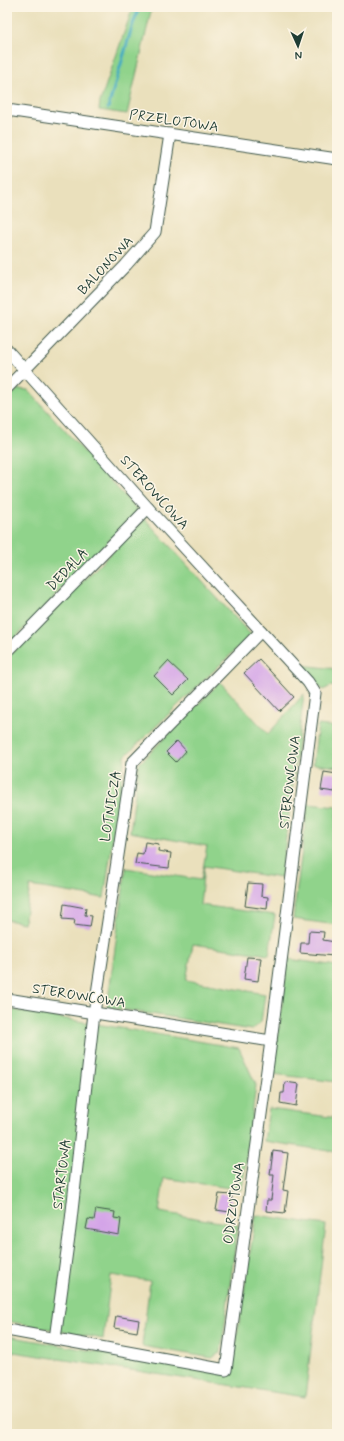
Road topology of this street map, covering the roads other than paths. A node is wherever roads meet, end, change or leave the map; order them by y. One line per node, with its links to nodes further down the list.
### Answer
1 (7, 110): 2 (street, PRZELOTOWA)
2 (170, 134): 3 (street, PRZELOTOWA); 5 (street, BALONOWA)
3 (337, 159)
4 (7, 350): 5 (street, STEROWCOWA)
5 (25, 370): 6 (street, BALONOWA); 7 (street, STEROWCOWA)
6 (7, 388)
7 (148, 508): 8 (street, STEROWCOWA); 9 (street, DEDALA)
8 (261, 631): 11 (street, LOTNICZA); 12 (street, STEROWCOWA)
9 (7, 652)
10 (7, 999): 11 (street, STEROWCOWA)
11 (94, 1013): 12 (street, STEROWCOWA); 14 (street, STARTOWA)
12 (271, 1041): 14 (street, ODRZUTOWA)
13 (7, 1330): 14 (street)
14 (55, 1339)

